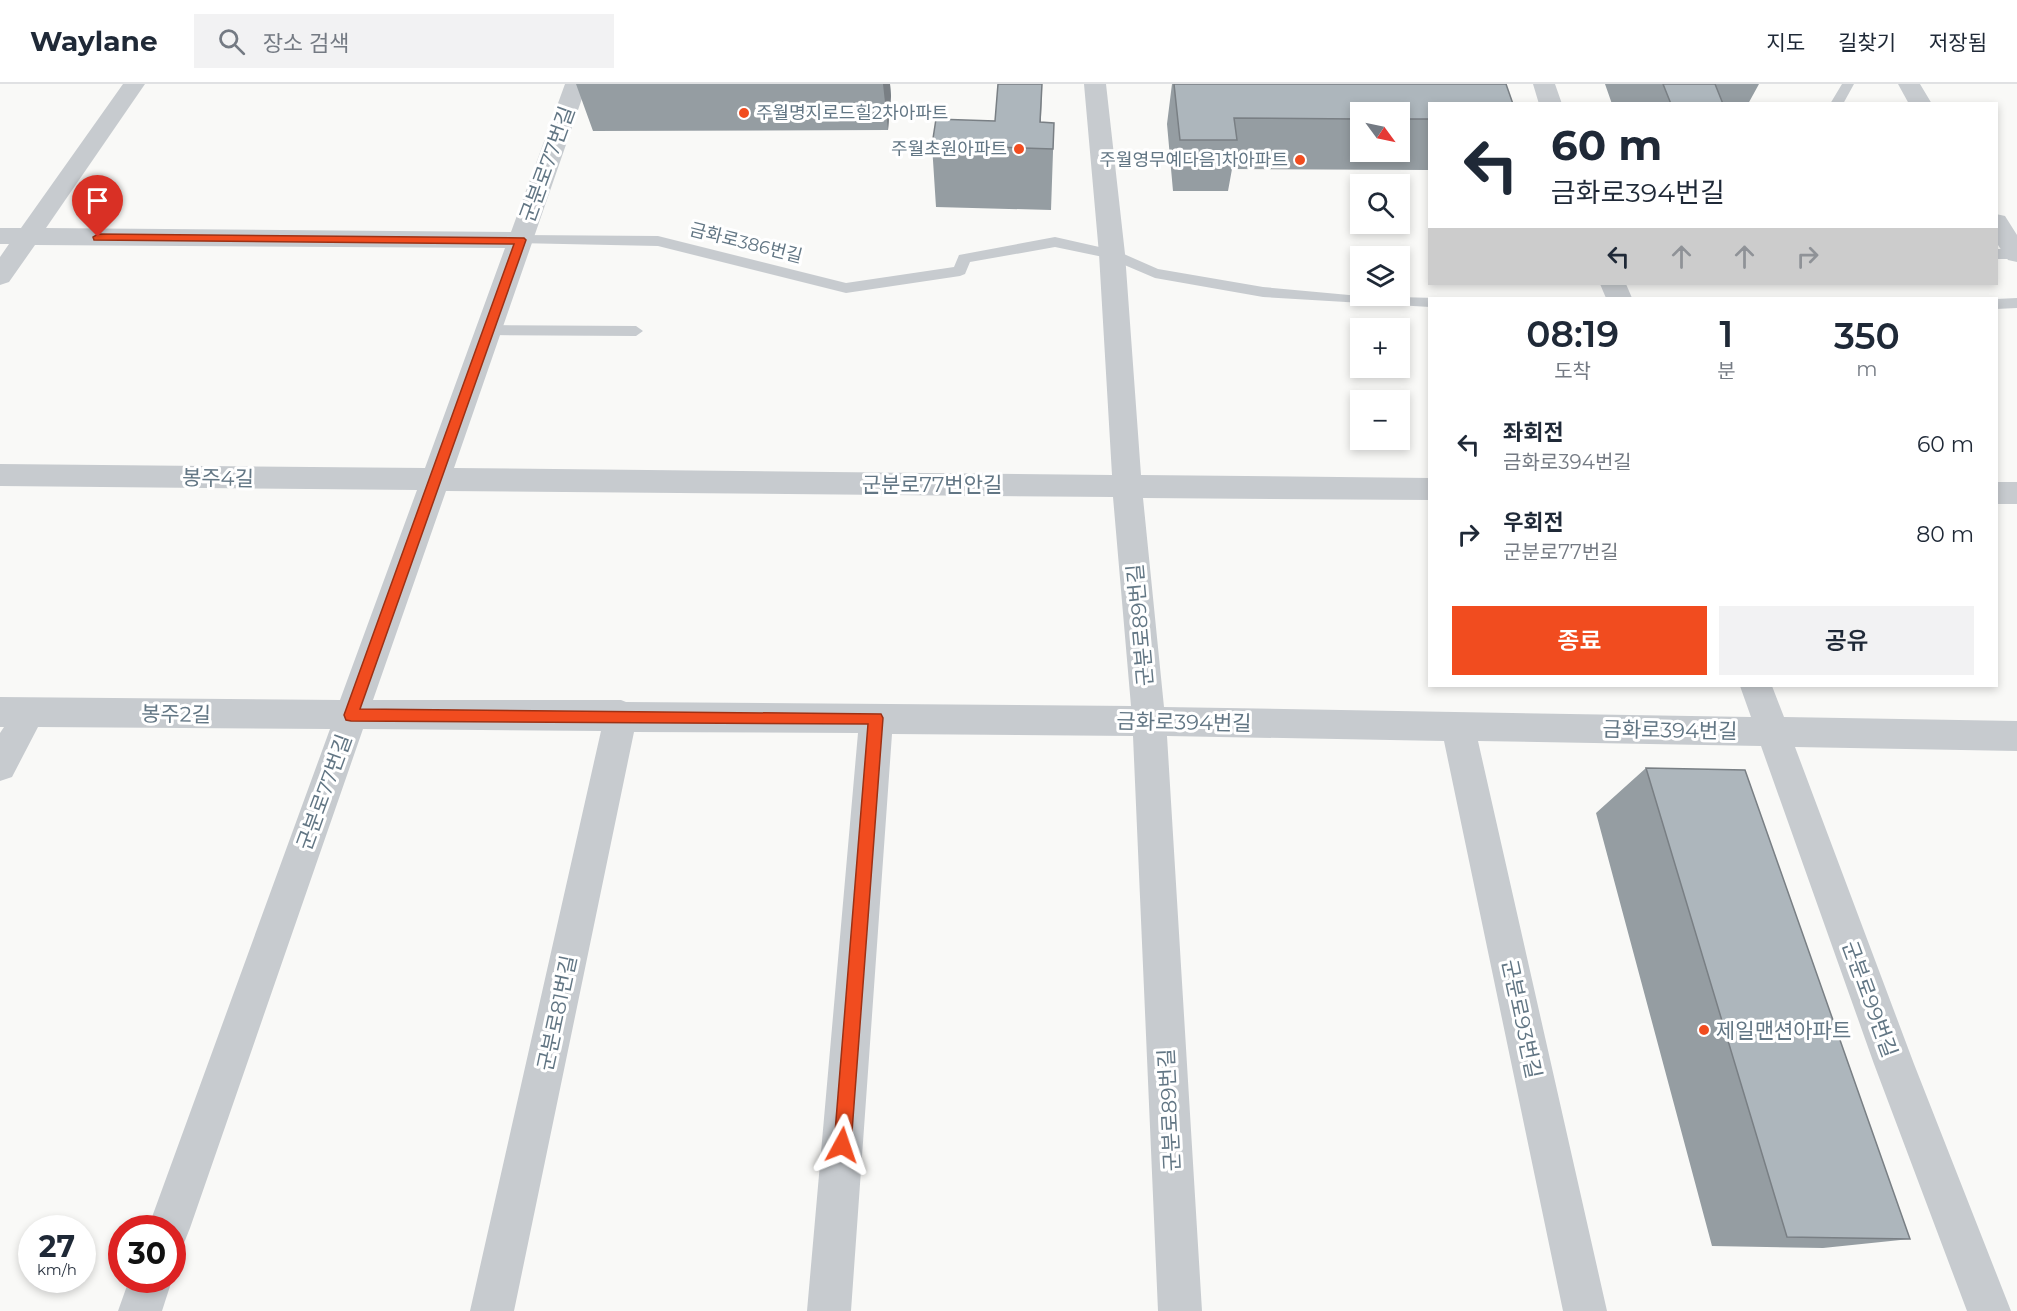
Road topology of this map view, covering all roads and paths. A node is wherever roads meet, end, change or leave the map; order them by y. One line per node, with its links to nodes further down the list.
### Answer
1 (134, 84): 12 (street)
2 (576, 84): 13 (street, 군분로77번길)
3 (1095, 84): 14 (street, 군분로89번길)
4 (1544, 84): 7 (street)
5 (1848, 84): 8 (lane)
6 (1909, 84): 9 (street)
7 (1550, 102)
8 (1837, 102)
9 (1921, 102)
10 (1998, 225): 16 (street)
11 (0, 236): 12 (street)
12 (27, 237): 13 (street); 17 (street)
13 (520, 240): 14 (lane, 금화로386번길); 21 (street, 군분로77번길)
14 (1112, 254): 18 (lane); 25 (street, 군분로89번길)
15 (1998, 254): 16 (lane)
16 (2017, 254)
17 (0, 276)
18 (1428, 302)
19 (2017, 303): 20 (lane)
20 (1998, 304)
21 (488, 330): 22 (lane); 24 (street, 군분로77번길)
22 (636, 331)
23 (0, 476): 24 (street, 봉주4길)
24 (435, 480): 25 (street, 군분로77번안길); 31 (street, 군분로77번길)
25 (1127, 486): 26 (street, 군분로77번안길); 34 (street, 군분로89번길)
26 (1428, 489)
27 (1998, 493): 28 (street)
28 (2017, 493)
29 (1756, 687): 36 (street, 군분로99번길)
30 (14, 712): 31 (street, 봉주2길); 38 (street)
31 (351, 715): 32 (street, 금화로394번길); 39 (street, 군분로77번길)
32 (621, 716): 33 (street, 금화로394번길); 42 (street, 군분로81번길)
33 (876, 718): 34 (street, 금화로394번길); 43 (street)
34 (1149, 721): 35 (street, 금화로394번길); 44 (street, 군분로89번길)
35 (1458, 728): 36 (street, 금화로394번길); 45 (street, 군분로93번길)
36 (1773, 731): 37 (street, 금화로394번길); 46 (street, 군분로99번길)
37 (2017, 736)
38 (0, 766)
39 (174, 1215)
40 (146, 1293): 41 (street)
41 (140, 1311)
42 (492, 1311)
43 (830, 1311)
44 (1180, 1311)
45 (1586, 1311)
46 (1989, 1311)

